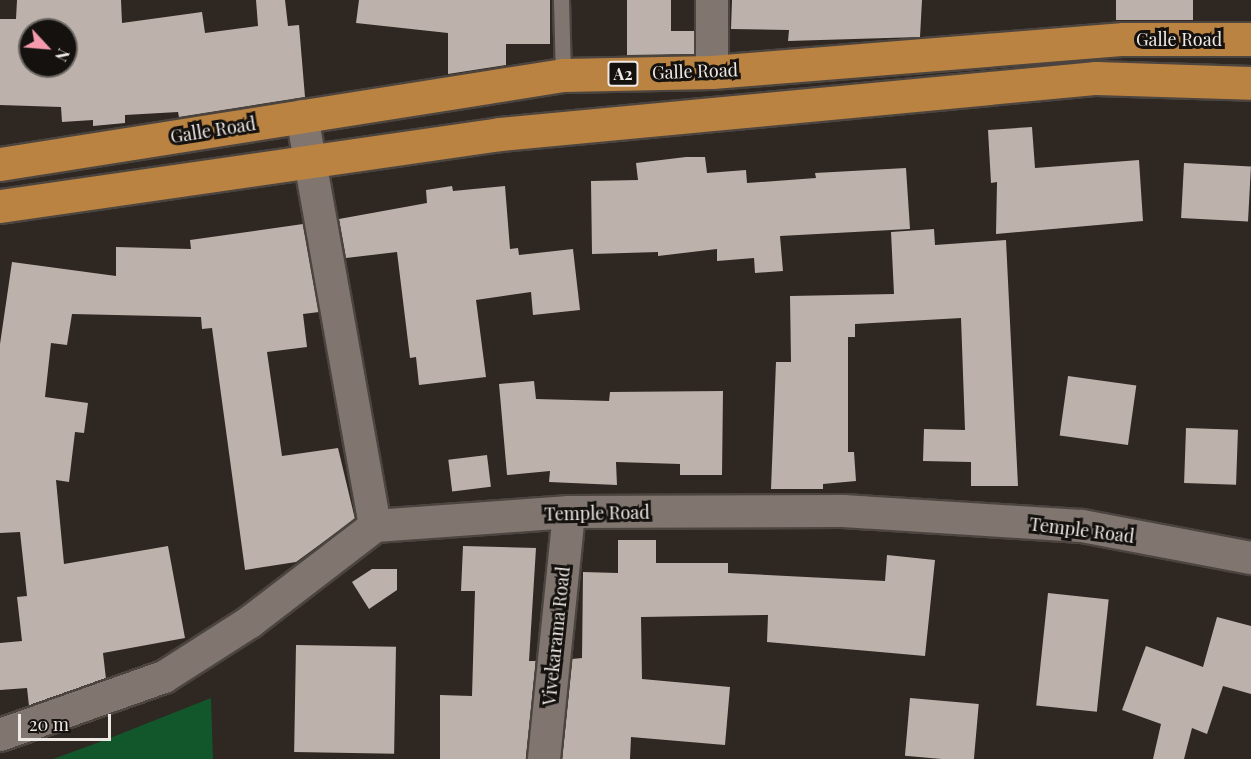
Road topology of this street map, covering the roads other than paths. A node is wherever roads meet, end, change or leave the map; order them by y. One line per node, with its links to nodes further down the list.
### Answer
1 (561, 0): 5 (lane)
2 (712, 0): 4 (street)
3 (1251, 39): 4 (highway, Galle Road / A2)
4 (712, 72): 5 (highway, Galle Road / A2)
5 (564, 75): 7 (highway, Galle Road / A2)
6 (1251, 83): 8 (highway)
7 (302, 116): 8 (street); 9 (highway, Galle Road / A2)
8 (313, 163): 10 (highway); 12 (street)
9 (0, 164)
10 (0, 206)
11 (569, 512): 12 (street, Temple Road); 13 (street, Temple Road); 15 (street, Vivekarama Road)
12 (375, 526): 14 (street)
13 (1251, 558)
14 (0, 735)
15 (544, 759)

